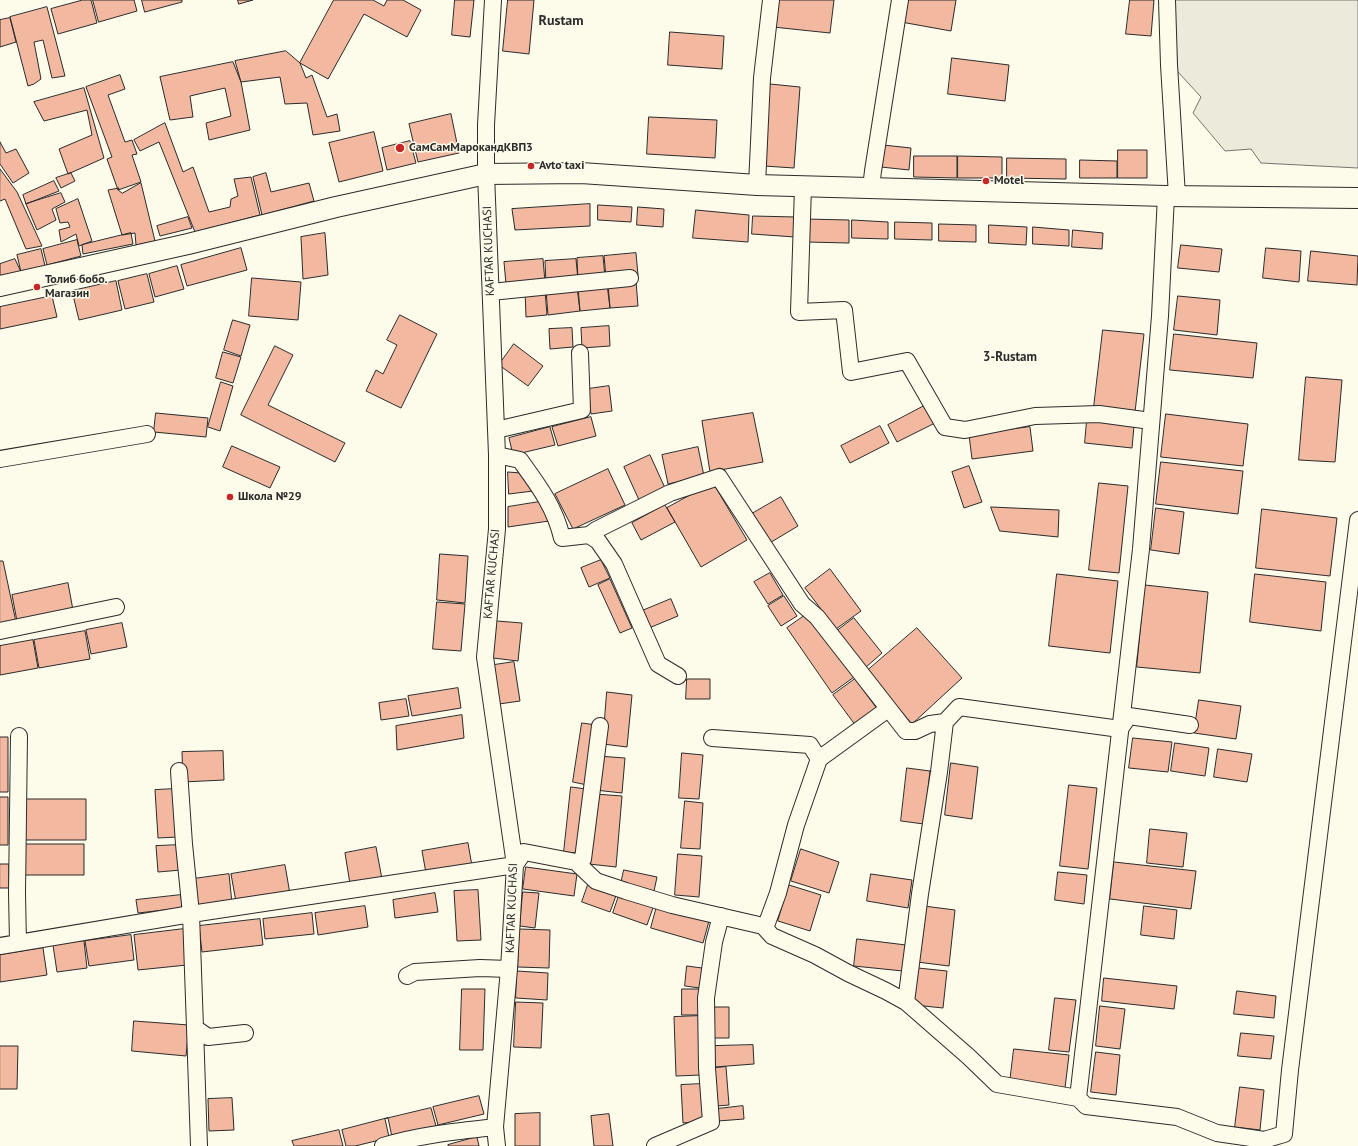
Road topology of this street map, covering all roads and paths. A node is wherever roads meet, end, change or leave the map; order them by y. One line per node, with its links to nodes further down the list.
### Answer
1 (493, 0): 5 (street, KAFTAR KUCHASI)
2 (771, 0): 6 (street)
3 (900, 0): 8 (street)
4 (1167, 0): 9 (street)
5 (486, 174): 6 (main road); 12 (main road); 13 (street, KAFTAR KUCHASI)
6 (757, 185): 7 (main road)
7 (802, 187): 8 (main road); 15 (street)
8 (871, 188): 9 (main road)
9 (1171, 196): 10 (main road); 15 (street)
10 (1358, 198)
11 (630, 278): 13 (street)
12 (0, 286)
13 (491, 292): 16 (street, KAFTAR KUCHASI)
14 (580, 353): 16 (street)
15 (1151, 421): 29 (street)
16 (496, 430): 18 (street, KAFTAR KUCHASI)
17 (147, 434): 19 (street)
18 (497, 455): 21 (street); 35 (street, KAFTAR KUCHASI)
19 (0, 459)
20 (1358, 520): 46 (street)
21 (589, 535): 24 (street); 25 (street)
22 (116, 607): 23 (street)
23 (0, 631)
24 (678, 676)
25 (888, 709): 26 (street); 32 (street)
26 (945, 722): 29 (street); 43 (street)
27 (1190, 725): 29 (street)
28 (600, 726): 34 (street)
29 (1120, 730): 46 (street)
30 (19, 736): 39 (street)
31 (712, 738): 32 (street)
32 (819, 759): 38 (street)
33 (179, 770): 36 (street)
34 (576, 862): 35 (street); 37 (street)
35 (515, 865): 36 (street); 41 (street, KAFTAR KUCHASI)
36 (191, 914): 39 (street); 44 (street)
37 (721, 916): 38 (street); 51 (street)
38 (763, 926): 43 (street)
39 (18, 943): 40 (street)
40 (0, 946)
41 (509, 969): 42 (street); 47 (street, KAFTAR KUCHASI)
42 (407, 976)
43 (906, 1002): 46 (street)
44 (195, 1028): 45 (street); 48 (street)
45 (245, 1033)
46 (1078, 1098)
47 (496, 1127): 49 (street); 50 (street, KAFTAR KUCHASI)
48 (199, 1146)
49 (382, 1146)
50 (497, 1146)
51 (655, 1146)

